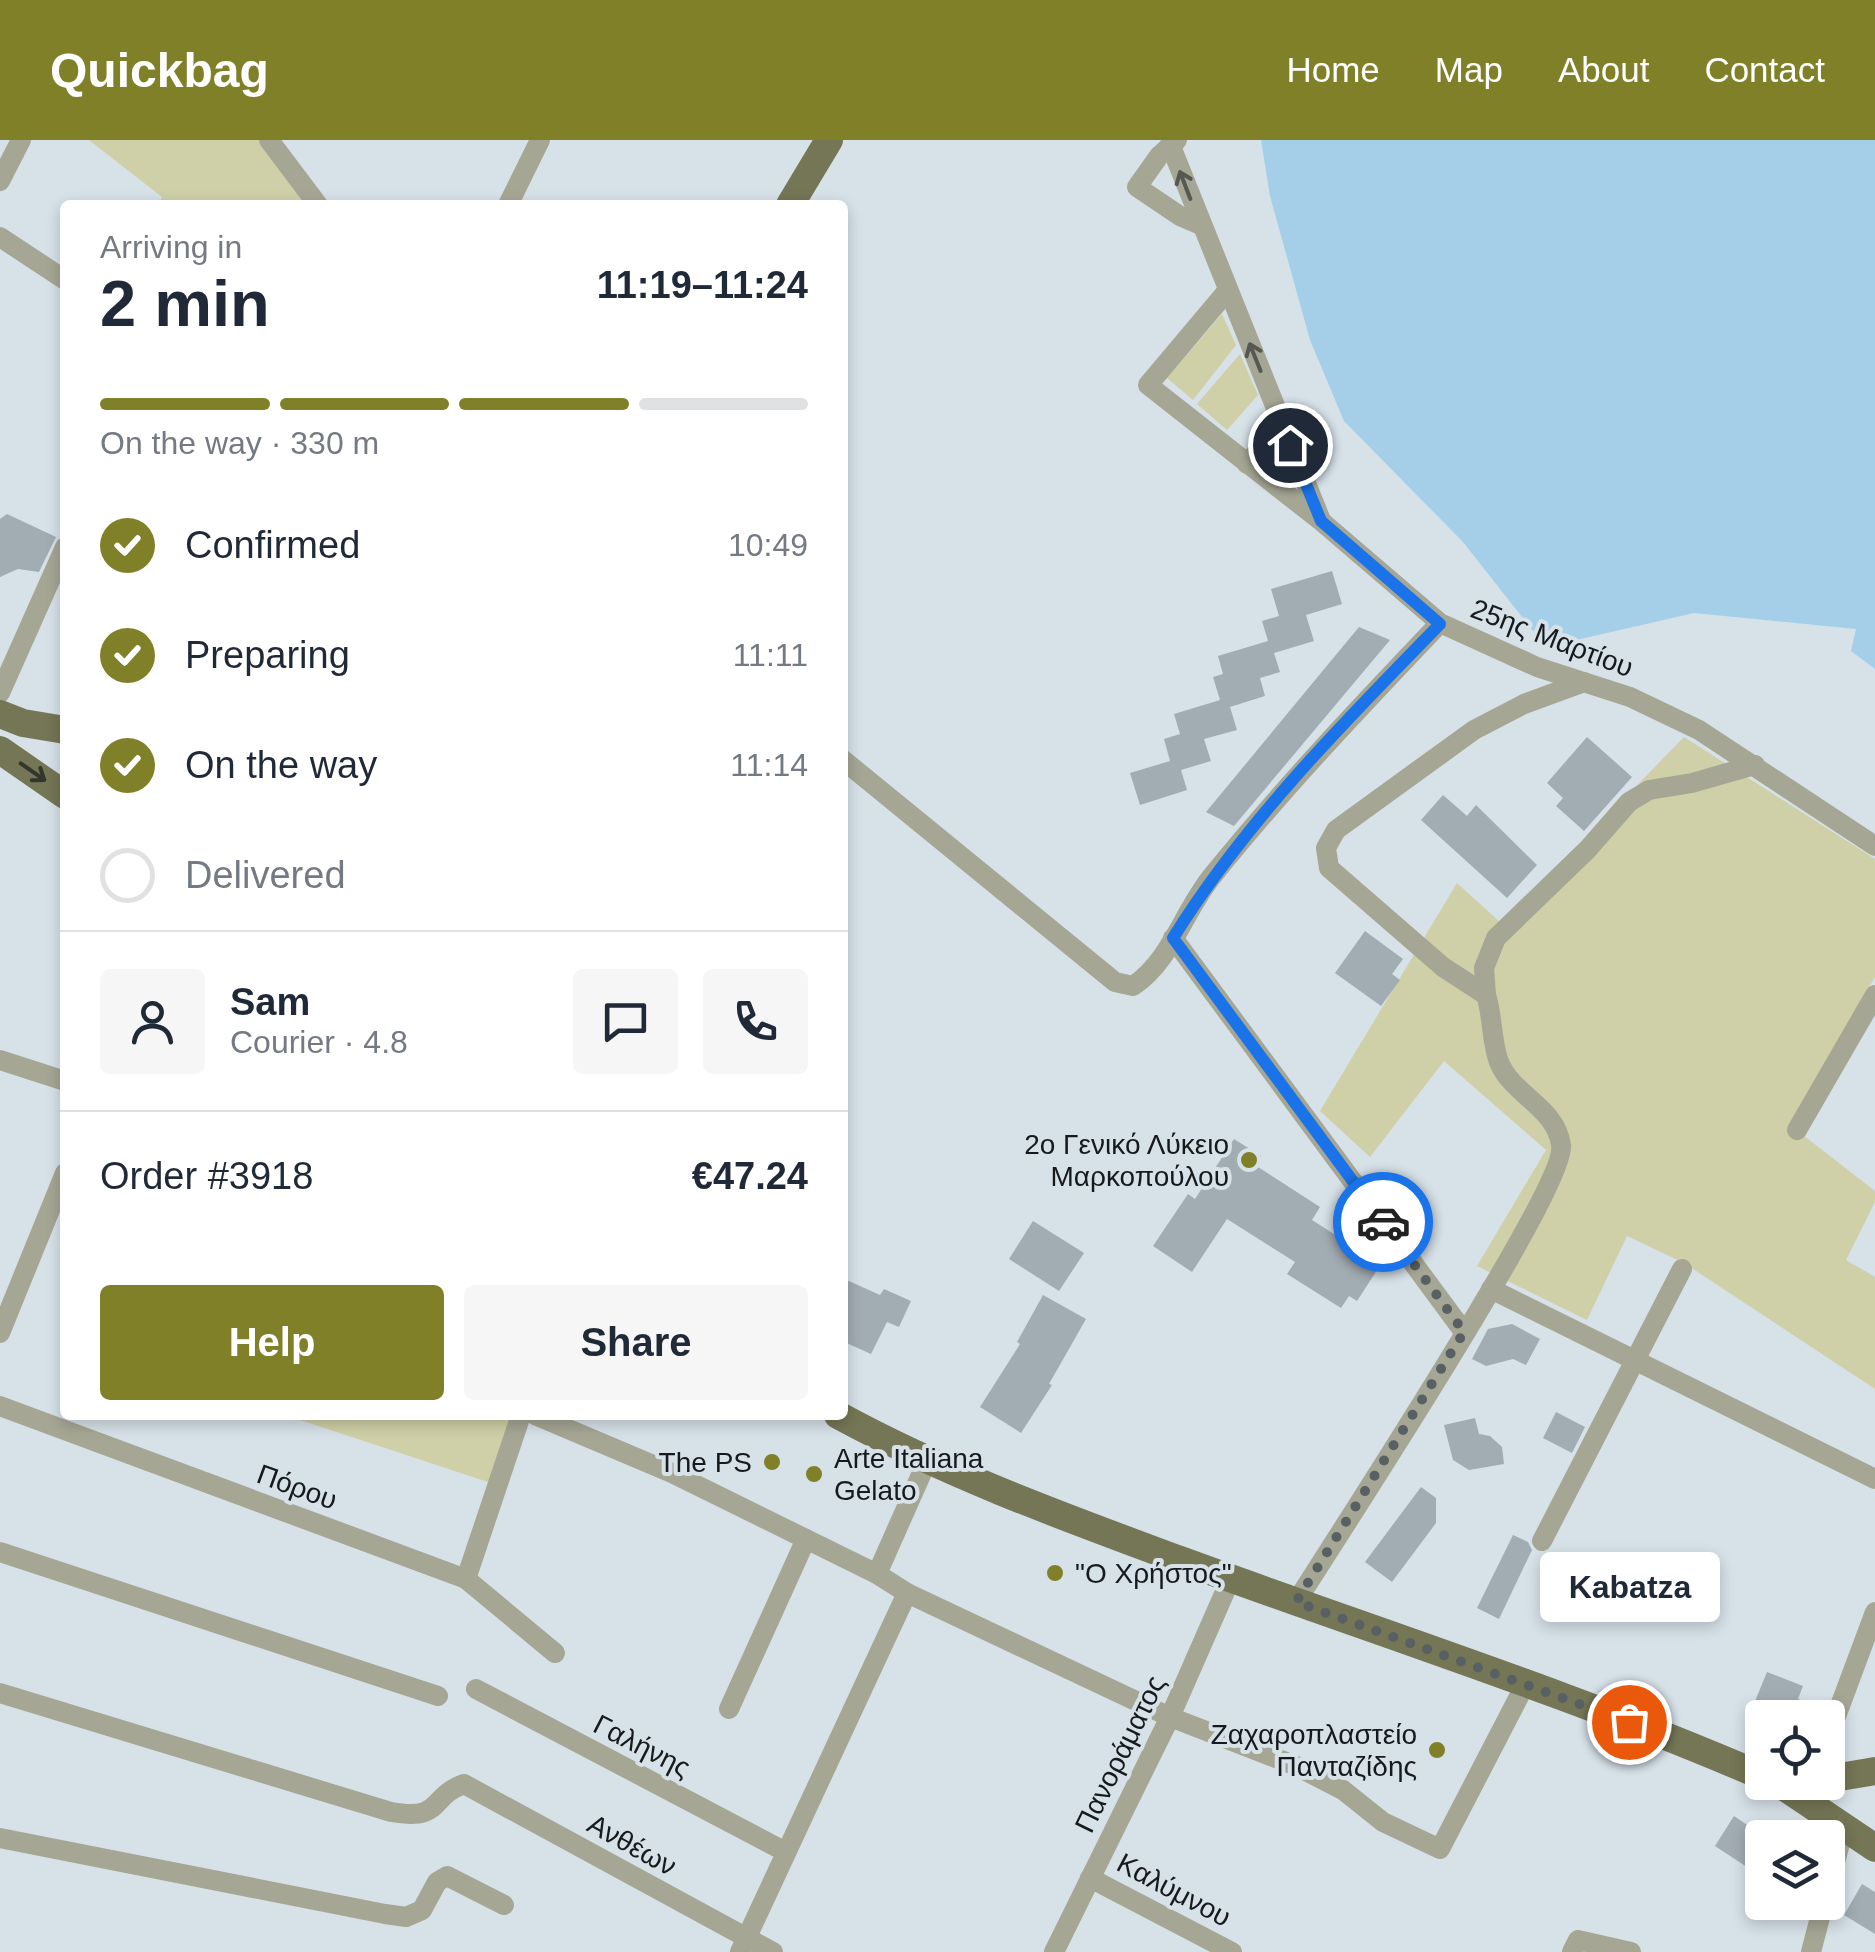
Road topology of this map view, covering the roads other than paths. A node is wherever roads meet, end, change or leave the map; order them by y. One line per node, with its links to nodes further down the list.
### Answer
1 (21, 140): 6 (street)
2 (269, 140): 7 (street)
3 (540, 140): 8 (street)
4 (829, 140): 9 (main road)
5 (1173, 142): 10 (street, 25ης Μαρτίου, one-way to 5); 10 (street)
6 (0, 181)
7 (314, 200)
8 (510, 200)
9 (793, 200)
10 (1200, 225): 13 (street, 25ης Μαρτίου)
11 (0, 237): 12 (street)
12 (60, 277)
13 (1228, 290): 14 (street, 25ης Μαρτίου, one-way to 13); 15 (street)
14 (1281, 424): 15 (street); 16 (street, 25ης Μαρτίου)
15 (1247, 464): 16 (street)
16 (1321, 521): 18 (street, 25ης Μαρτίου)
17 (60, 558): 20 (street)
18 (1440, 624): 19 (street, 25ης Μαρτίου); 28 (street)
19 (1584, 682): 25 (street, 25ης Μαρτίου); 29 (street)
20 (0, 693)
21 (0, 714): 22 (main road)
22 (60, 729)
23 (0, 750): 26 (main road, one-way to 26)
24 (848, 765): 28 (street)
25 (1755, 765): 27 (street, 25ης Μαρτίου); 29 (street)
26 (60, 792)
27 (1875, 846)
28 (1173, 938): 37 (street)
29 (1486, 995): 36 (street)
30 (1875, 995): 33 (street)
31 (0, 1060): 32 (street)
32 (60, 1079)
33 (1796, 1130)
34 (60, 1185): 38 (street)
35 (1682, 1269): 39 (street)
36 (1491, 1289): 37 (street); 39 (street)
37 (1464, 1332): 53 (street)
38 (0, 1334)
39 (1632, 1362): 45 (street); 47 (street)
40 (0, 1406): 51 (street, Πόρου)
41 (519, 1420): 51 (street)
42 (547, 1420): 46 (street)
43 (848, 1420): 44 (main road)
44 (928, 1459): 49 (street); 50 (main road)
45 (1875, 1479)
46 (806, 1539): 49 (street); 61 (street)
47 (1542, 1541)
48 (0, 1552): 59 (street)
49 (877, 1574): 52 (street)
50 (1231, 1578): 53 (main road); 62 (street, Πανοράματος)
51 (466, 1579): 55 (street, Πόρου)
52 (907, 1593): 62 (street); 71 (street)
53 (1296, 1602): 56 (main road)
54 (1875, 1612): 60 (street)
55 (555, 1653)
56 (1526, 1683): 62 (street); 63 (main road)
57 (476, 1688): 71 (street, Γαλήνης)
58 (0, 1694): 75 (street, Ανθέων)
59 (438, 1696)
60 (1842, 1700)
61 (729, 1709)
62 (1170, 1717): 72 (street, Πανοράματος)
63 (1745, 1768)
64 (1875, 1771): 65 (main road)
65 (1845, 1776)
66 (1805, 1800): 67 (main road)
67 (1833, 1820)
68 (1845, 1829): 70 (main road)
69 (0, 1838): 73 (street)
70 (1875, 1848)
71 (784, 1850): 75 (street)
72 (1090, 1878): 78 (street, Πανοράματος); 79 (street, Καλύμνου)
73 (504, 1904)
74 (1819, 1920): 81 (street)
75 (743, 1946): 77 (street, Ανθέων)
76 (1575, 1946): 80 (street)
77 (773, 1952)
78 (1054, 1952)
79 (1232, 1952)
80 (1631, 1952)
81 (1810, 1952)

